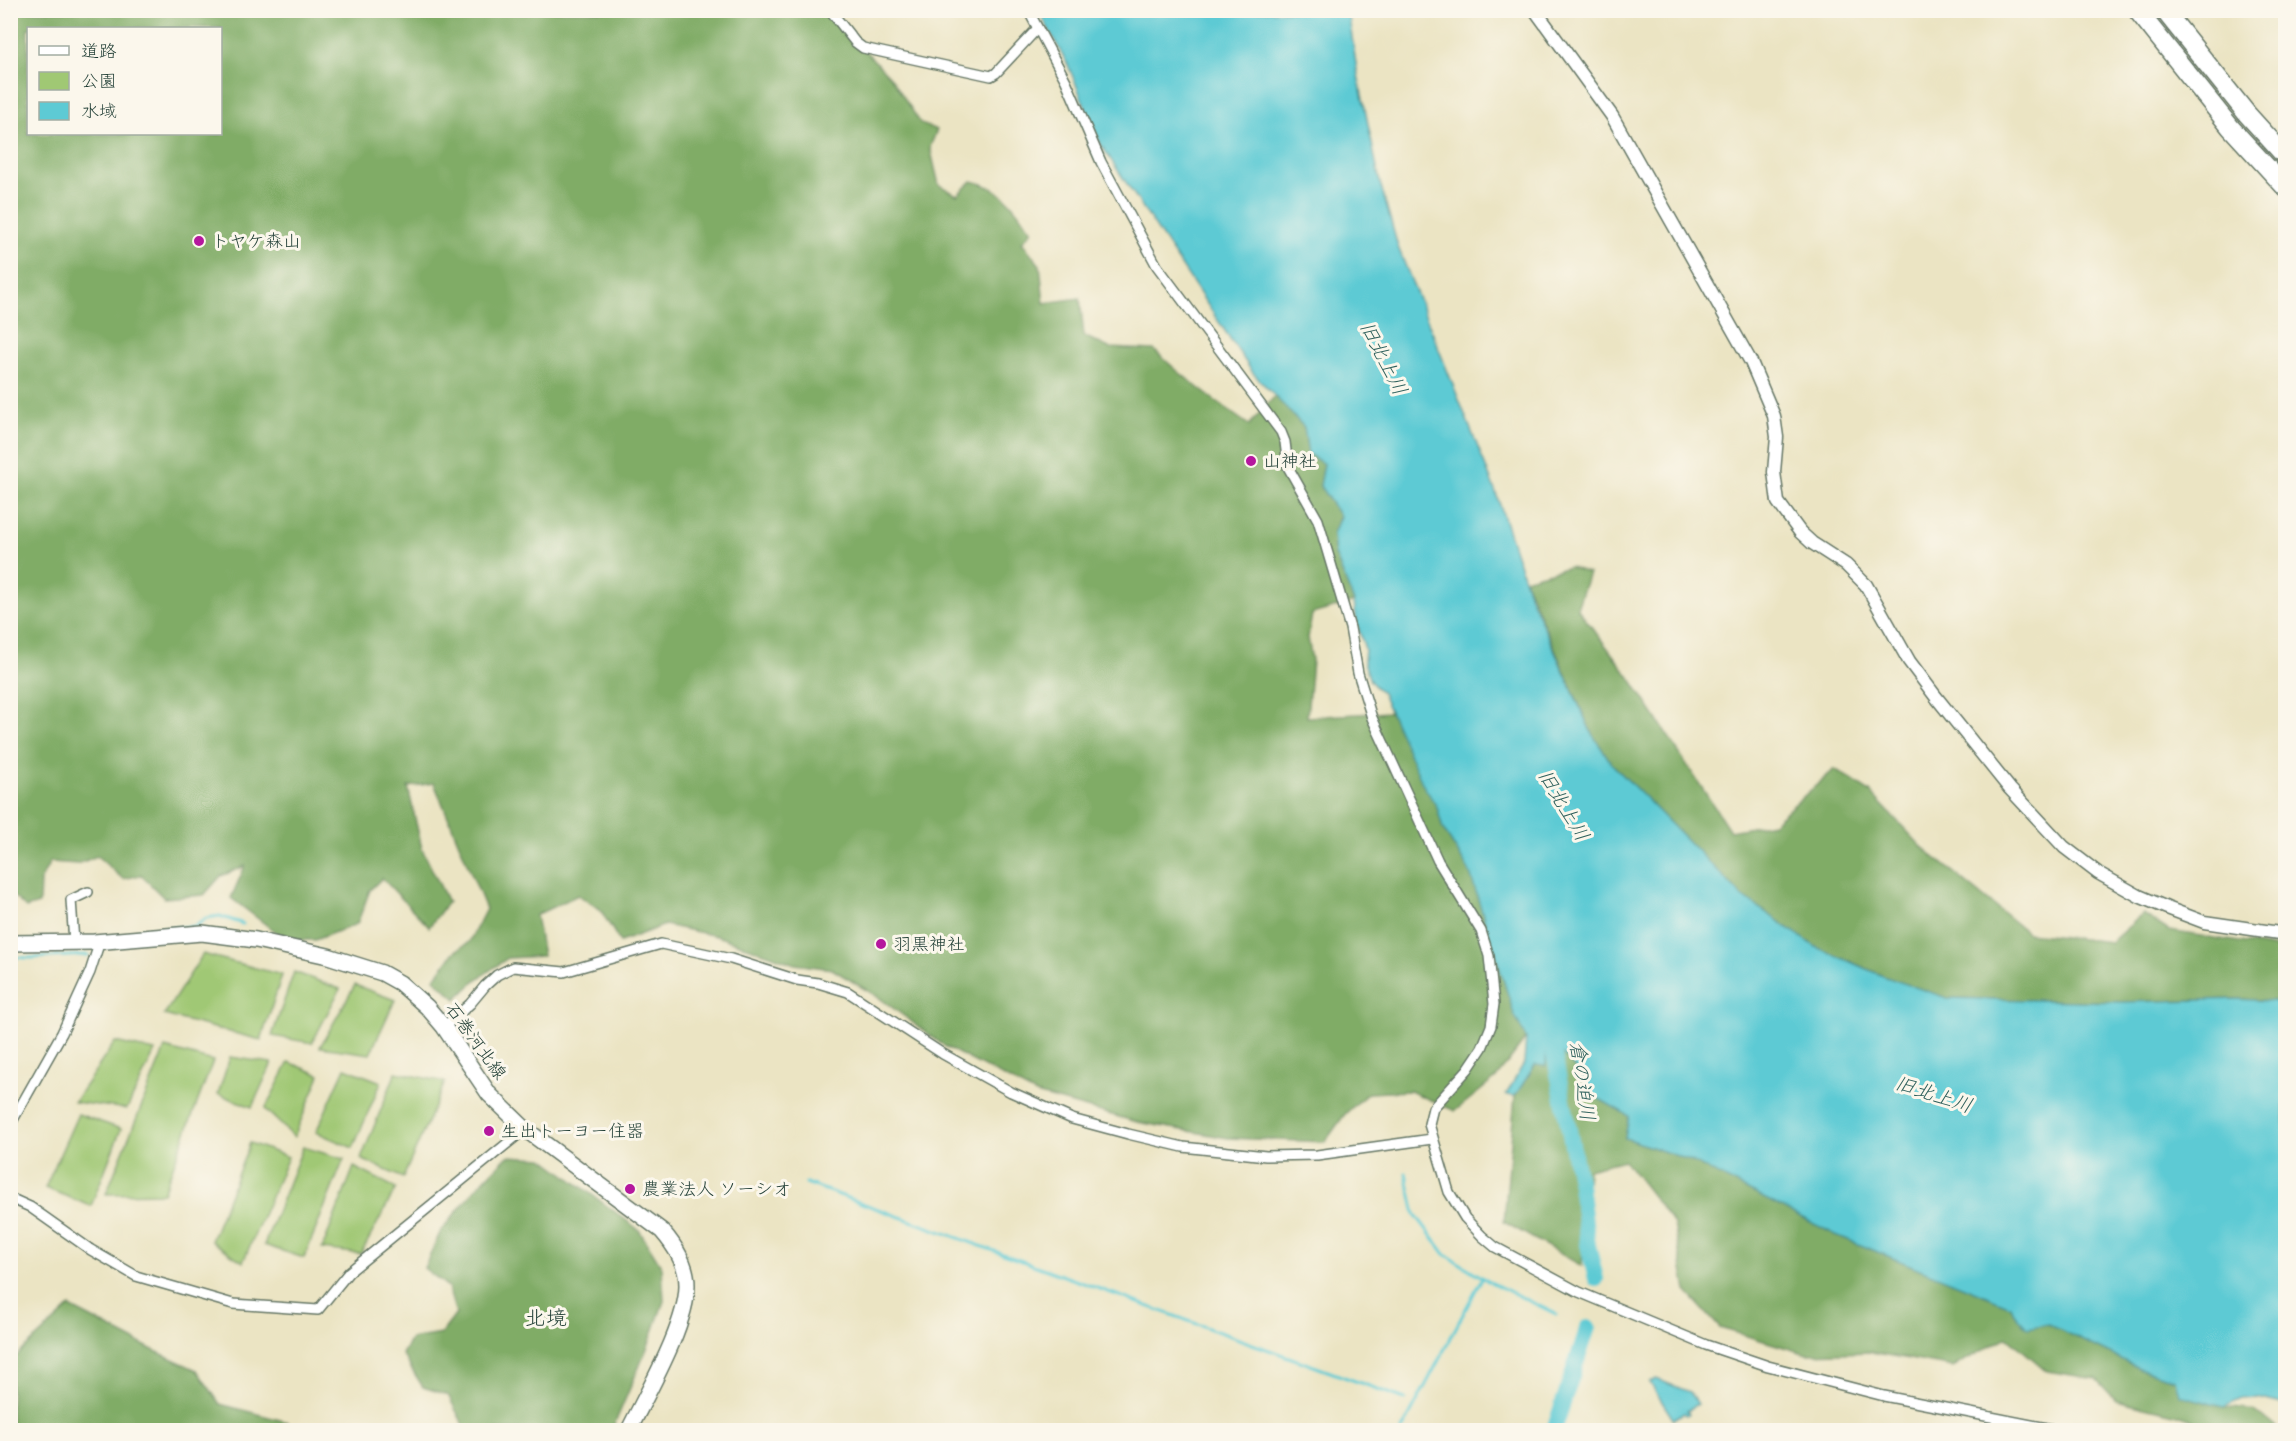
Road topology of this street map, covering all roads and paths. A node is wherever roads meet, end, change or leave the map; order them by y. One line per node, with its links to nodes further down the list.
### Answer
1 (830, 10): 6 (street)
2 (1028, 10): 6 (street)
3 (1535, 10): 10 (street)
4 (2137, 10): 8 (highway)
5 (2164, 10): 7 (highway)
6 (1037, 29): 17 (street)
7 (2286, 157)
8 (2286, 188)
9 (88, 892): 12 (street)
10 (2286, 934)
11 (100, 941): 12 (main road, 石巻河北線); 14 (main road, 石巻河北線); 15 (street)
12 (74, 942): 13 (main road, 石巻河北線)
13 (10, 944)
14 (444, 1027): 16 (main road, 石巻河北線); 17 (street)
15 (10, 1125)
16 (525, 1129): 18 (street); 19 (main road, 石巻河北線)
17 (1432, 1139): 20 (street)
18 (10, 1198)
19 (629, 1431)
20 (2057, 1431)

